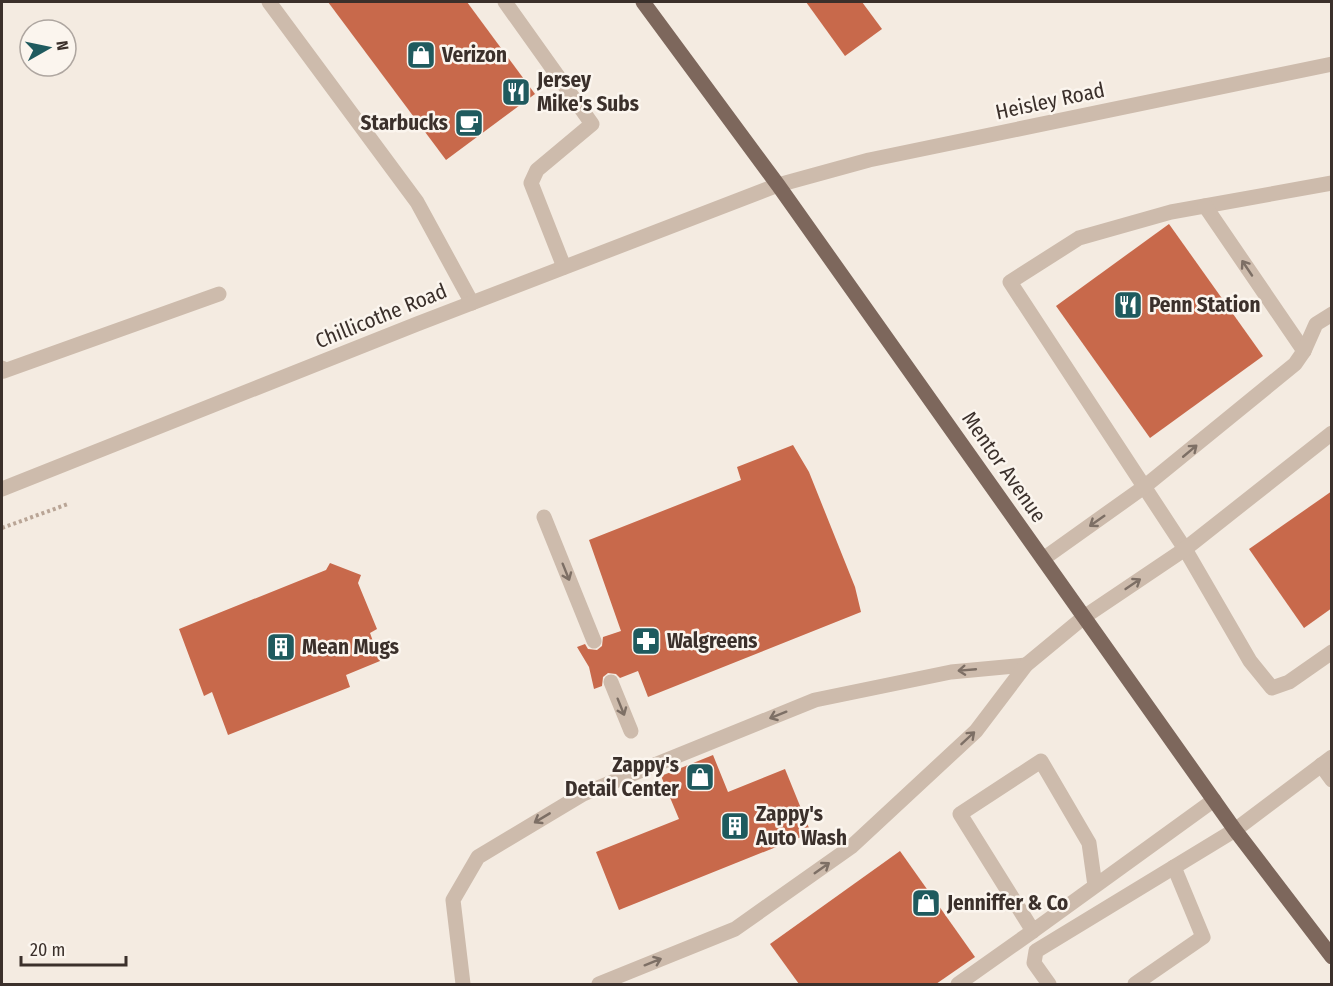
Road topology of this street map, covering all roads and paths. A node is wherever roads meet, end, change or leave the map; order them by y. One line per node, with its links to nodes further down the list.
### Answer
1 (269, 2): 10 (street)
2 (505, 2): 8 (street)
3 (643, 2): 6 (main road, Mentor Avenue)
4 (1332, 64): 6 (street, Heisley Road)
5 (1332, 183): 7 (street)
6 (778, 185): 8 (street, Chillicothe Road); 21 (main road, Mentor Avenue)
7 (1205, 206): 12 (street, one-way to 7); 15 (street)
8 (564, 267): 10 (street, Chillicothe Road)
9 (219, 294): 13 (street)
10 (472, 303): 16 (street, Chillicothe Road)
11 (1332, 314): 12 (street)
12 (1304, 351): 15 (street, one-way to 12)
13 (2, 368)
14 (1332, 433): 20 (street)
15 (1144, 487): 20 (street); 21 (street, one-way to 21)
16 (2, 489)
17 (68, 504): 19 (path)
18 (544, 518): 23 (street, one-way to 23)
19 (2, 528)
20 (1185, 549): 22 (street, one-way to 20); 24 (street)
21 (1043, 559): 22 (main road, Mentor Avenue)
22 (1084, 617): 25 (street); 30 (main road, Mentor Avenue)
23 (594, 641)
24 (1332, 652)
25 (1026, 665): 36 (street, one-way to 36); 37 (street, one-way to 25)
26 (611, 682): 27 (street, one-way to 27)
27 (632, 731)
28 (1326, 761): 29 (street); 31 (street)
29 (1332, 780)
30 (1214, 800): 31 (main road, Mentor Avenue); 33 (street)
31 (1235, 830): 32 (street); 35 (main road, Mentor Avenue)
32 (1174, 867): 39 (street); 40 (street)
33 (1095, 886): 34 (street); 34 (street)
34 (1033, 931): 38 (street)
35 (1332, 957)
36 (463, 984)
37 (599, 984)
38 (958, 984)
39 (1049, 984)
40 (1135, 984)

